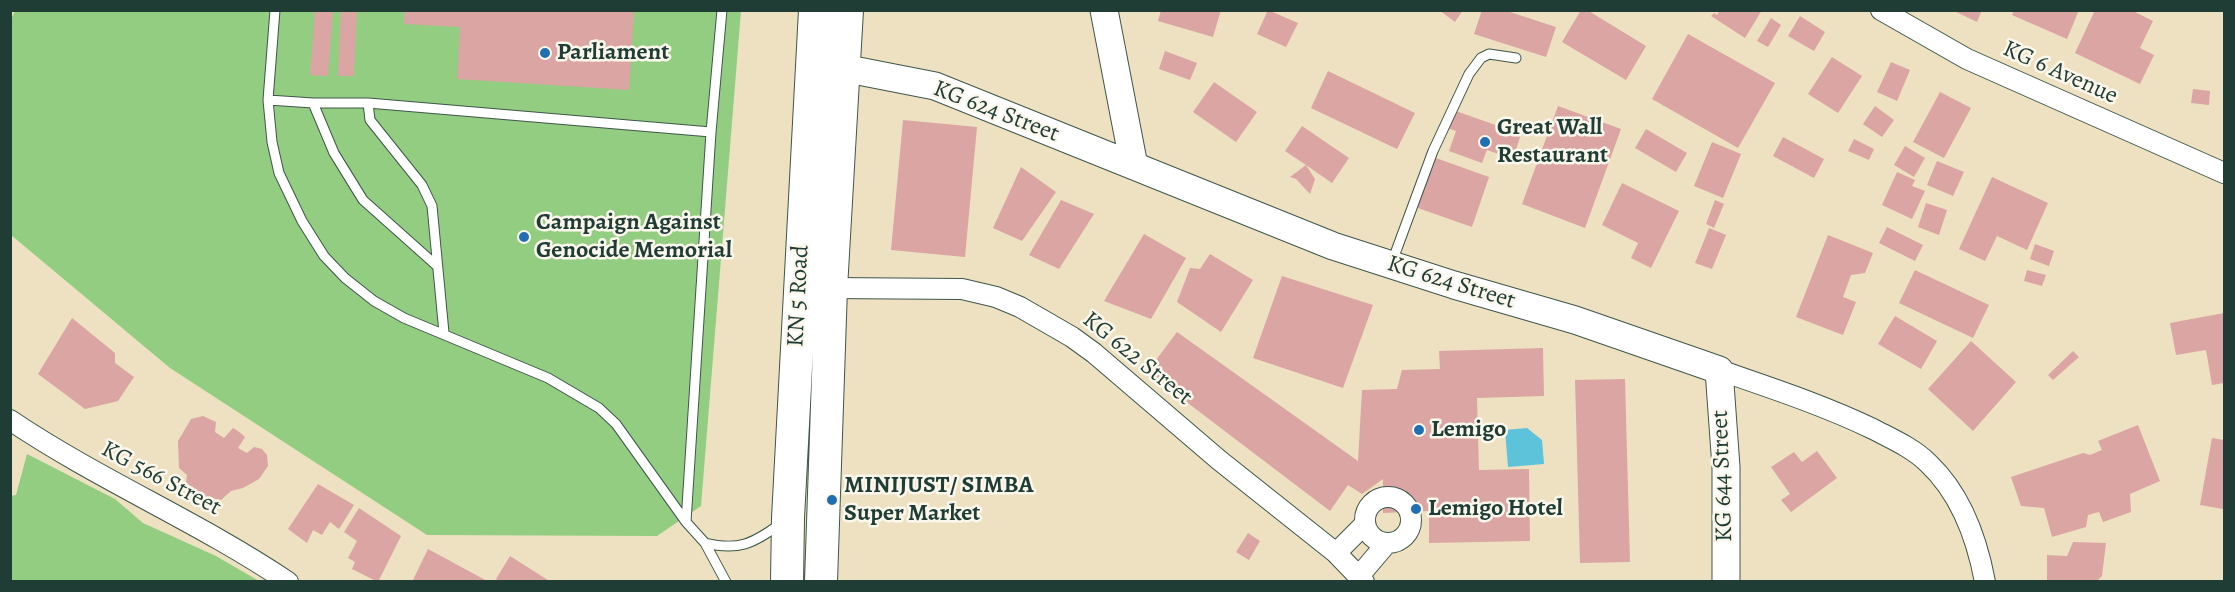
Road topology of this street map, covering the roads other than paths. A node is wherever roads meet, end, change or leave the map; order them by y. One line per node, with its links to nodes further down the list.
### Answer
1 (275, 10): 9 (lane)
2 (722, 10): 12 (lane)
3 (815, 10): 21 (main road, KN 5 Road)
4 (847, 10): 8 (main road, KN 5 Road)
5 (1104, 10): 13 (main road)
6 (1881, 10): 14 (street, KG 6 Avenue)
7 (1516, 58): 15 (lane)
8 (843, 69): 13 (main road, KG 624 Street); 17 (main road, KN 5 Road)
9 (268, 100): 10 (lane); 18 (lane)
10 (313, 103): 11 (lane); 16 (lane)
11 (368, 103): 12 (lane); 16 (lane)
12 (711, 132): 22 (lane)
13 (1134, 166): 15 (main road, KG 624 Street)
14 (2224, 172)
15 (1391, 265): 19 (main road, KG 624 Street)
16 (437, 266): 18 (lane)
17 (831, 288): 26 (street, KG 622 Street); 31 (main road, KN 5 Road)
18 (444, 333): 22 (lane)
19 (1719, 370): 32 (main road, KG 644 Street); 33 (street, KG 624 Street)
20 (10, 420): 28 (street, KG 566 Street)
21 (788, 518): 24 (lane); 30 (main road, KN 5 Road)
22 (686, 522): 24 (lane)
23 (1365, 524): 25 (street); 25 (street); 26 (street)
24 (705, 543): 29 (lane)
25 (1387, 543): 27 (street)
26 (1336, 553): 27 (street, KG 622 Street)
27 (1362, 579)
28 (288, 582)
29 (726, 582)
30 (787, 582)
31 (821, 582)
32 (1726, 582)
33 (1985, 582)

